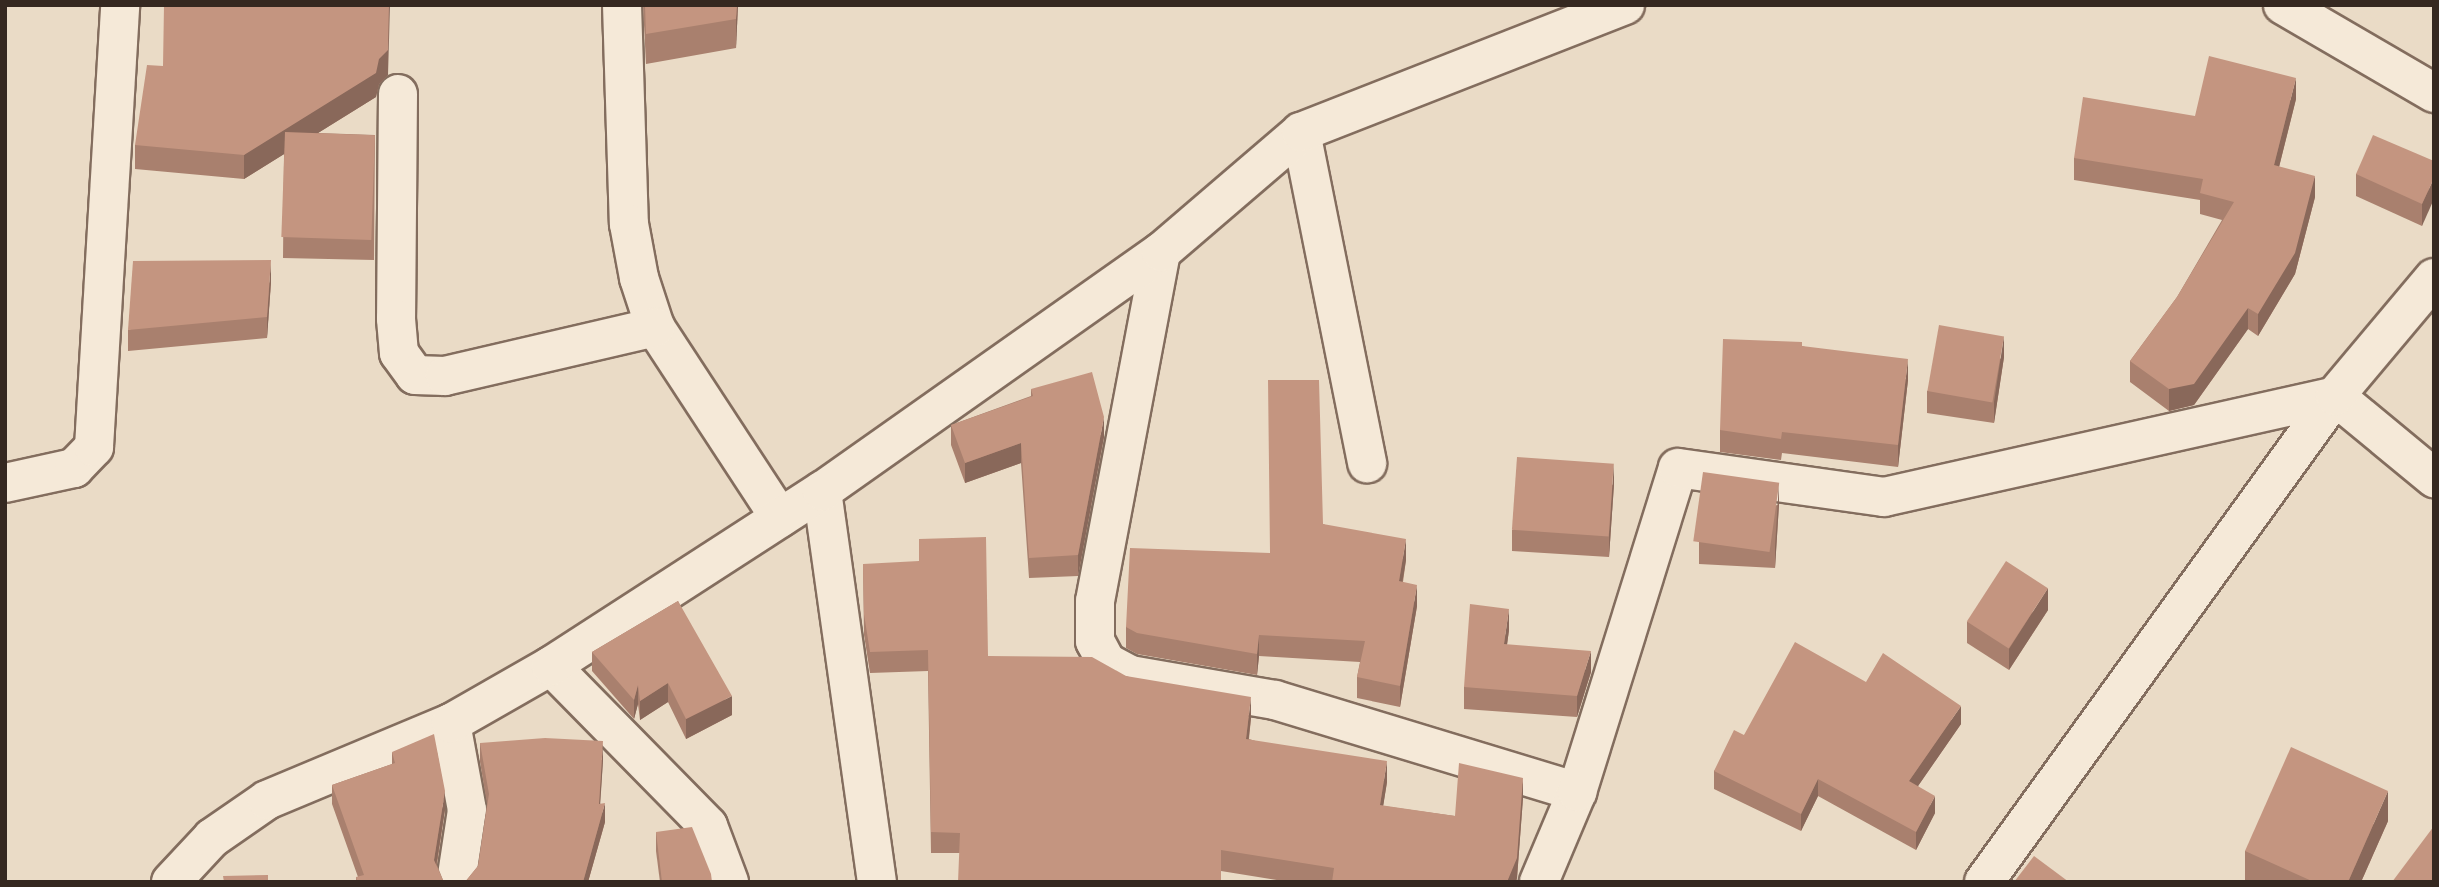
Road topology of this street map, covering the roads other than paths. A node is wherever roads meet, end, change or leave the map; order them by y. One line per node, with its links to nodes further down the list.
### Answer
1 (120, 5): 14 (street)
2 (622, 5): 10 (street)
3 (1625, 5): 7 (street)
4 (2283, 5): 5 (street)
5 (2434, 93)
6 (398, 94): 10 (street)
7 (1301, 132): 8 (street); 12 (street)
8 (1161, 252): 15 (street); 19 (street)
9 (2434, 278): 11 (street)
10 (654, 327): 16 (street)
11 (2335, 396): 13 (street); 19 (street); 25 (street)
12 (1367, 463)
13 (2434, 478)
14 (5, 483)
15 (822, 491): 16 (street); 23 (street)
16 (780, 518): 17 (street)
17 (551, 666): 18 (street); 22 (street)
18 (451, 723): 20 (street); 21 (street)
19 (1577, 792): 24 (street)
20 (171, 882)
21 (456, 882)
22 (729, 882)
23 (877, 882)
24 (1539, 882)
25 (1984, 882)

